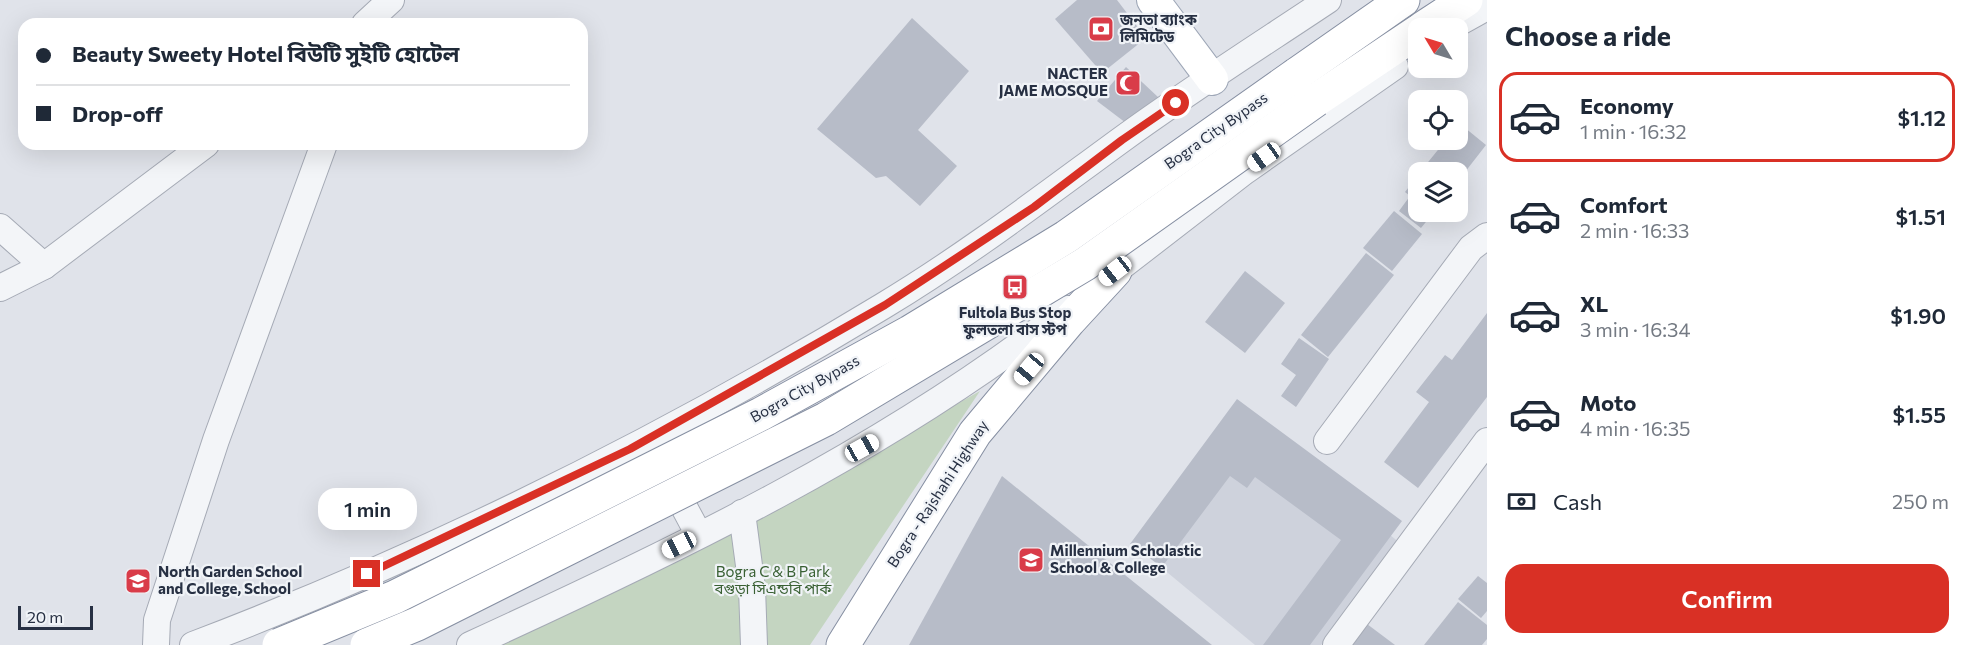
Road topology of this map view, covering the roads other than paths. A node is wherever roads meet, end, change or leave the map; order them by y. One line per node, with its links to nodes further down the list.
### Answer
1 (391, 0): 7 (street)
2 (1153, 0): 12 (main road)
3 (1328, 0): 12 (street)
4 (1403, 0): 28 (highway, Bogra City Bypass, bridge)
5 (1466, 0): 8 (highway)
6 (1487, 7): 9 (street)
7 (373, 18)
8 (1438, 18)
9 (1467, 18)
10 (1408, 39): 29 (highway, bridge)
11 (1408, 58): 18 (street)
12 (1212, 79): 20 (street)
13 (198, 150): 17 (street)
14 (322, 150): 26 (street)
15 (0, 227): 17 (street)
16 (1487, 236): 21 (street)
17 (44, 266): 19 (street)
18 (1115, 271): 23 (street); 31 (highway, Bogra - Rajshahi Highway)
19 (0, 288)
20 (647, 439): 24 (street); 27 (street)
21 (1327, 441)
22 (1487, 441): 32 (street)
23 (742, 513): 24 (street); 30 (street)
24 (699, 535): 25 (street)
25 (480, 643)
26 (156, 645)
27 (193, 645)
28 (279, 645)
29 (367, 645)
30 (754, 645)
31 (843, 645)
32 (1336, 645)

